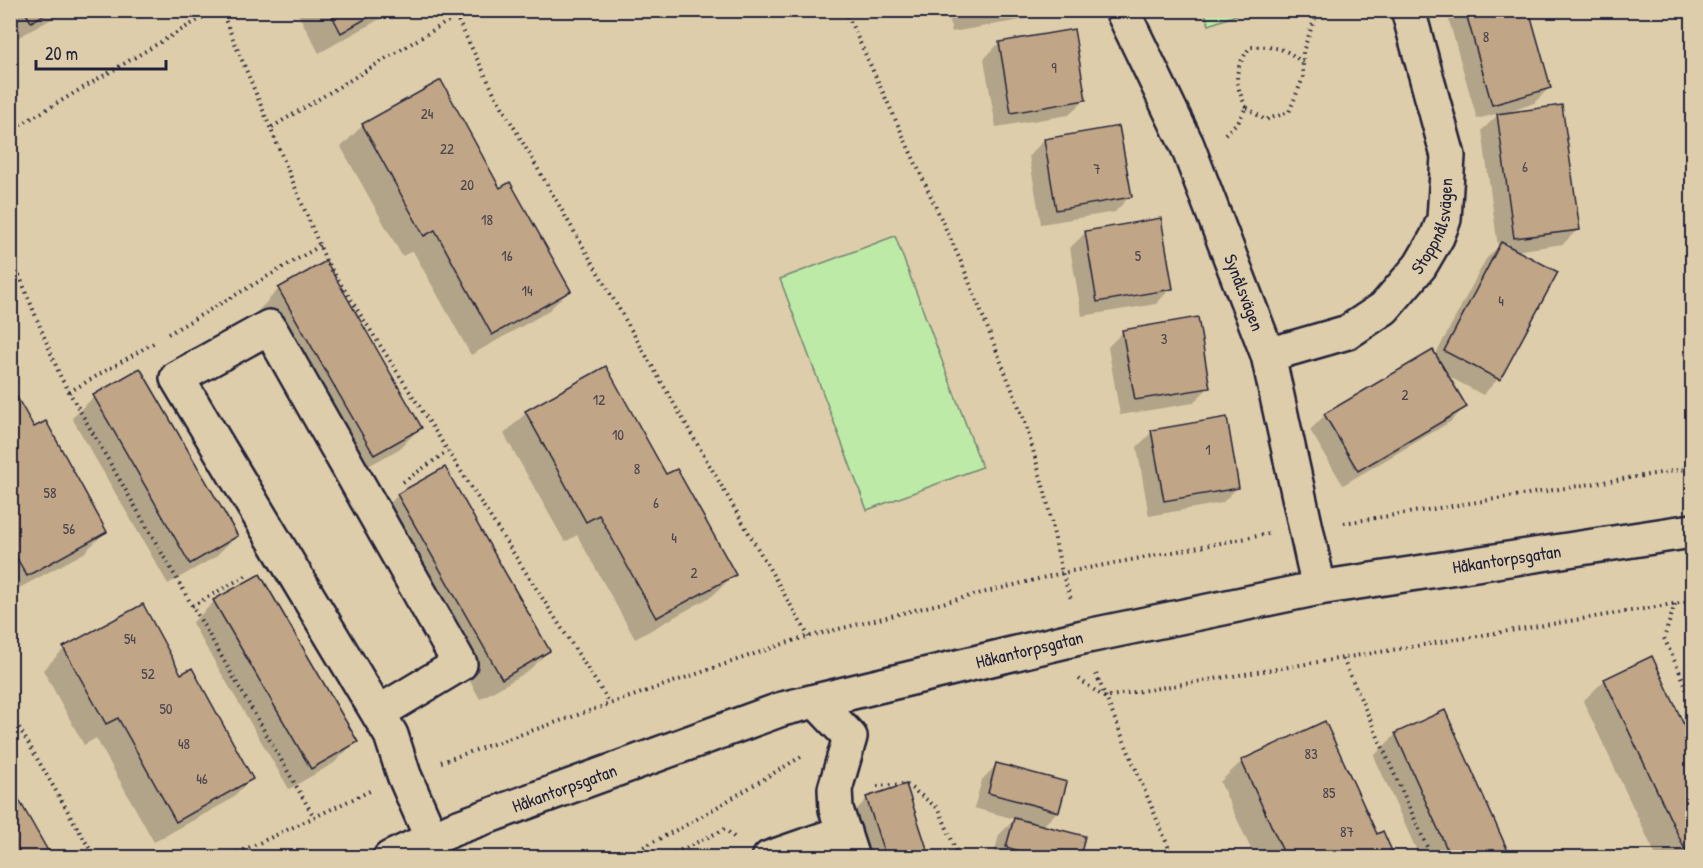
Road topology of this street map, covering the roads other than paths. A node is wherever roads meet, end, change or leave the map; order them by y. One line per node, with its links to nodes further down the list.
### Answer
1 (1122, 10): 3 (street, Synålsvägen)
2 (1408, 10): 3 (street, Stoppnålsvägen)
3 (1268, 355): 5 (street, Synålsvägen)
4 (1692, 531): 5 (street, Håkantorpsgatan)
5 (1319, 588): 6 (street, Håkantorpsgatan)
6 (816, 701): 8 (street); 9 (street, Håkantorpsgatan)
7 (378, 713): 7 (street); 9 (street)
8 (844, 833): 11 (street)
9 (432, 839): 10 (street, Håkantorpsgatan)
10 (390, 858)
11 (769, 858)

